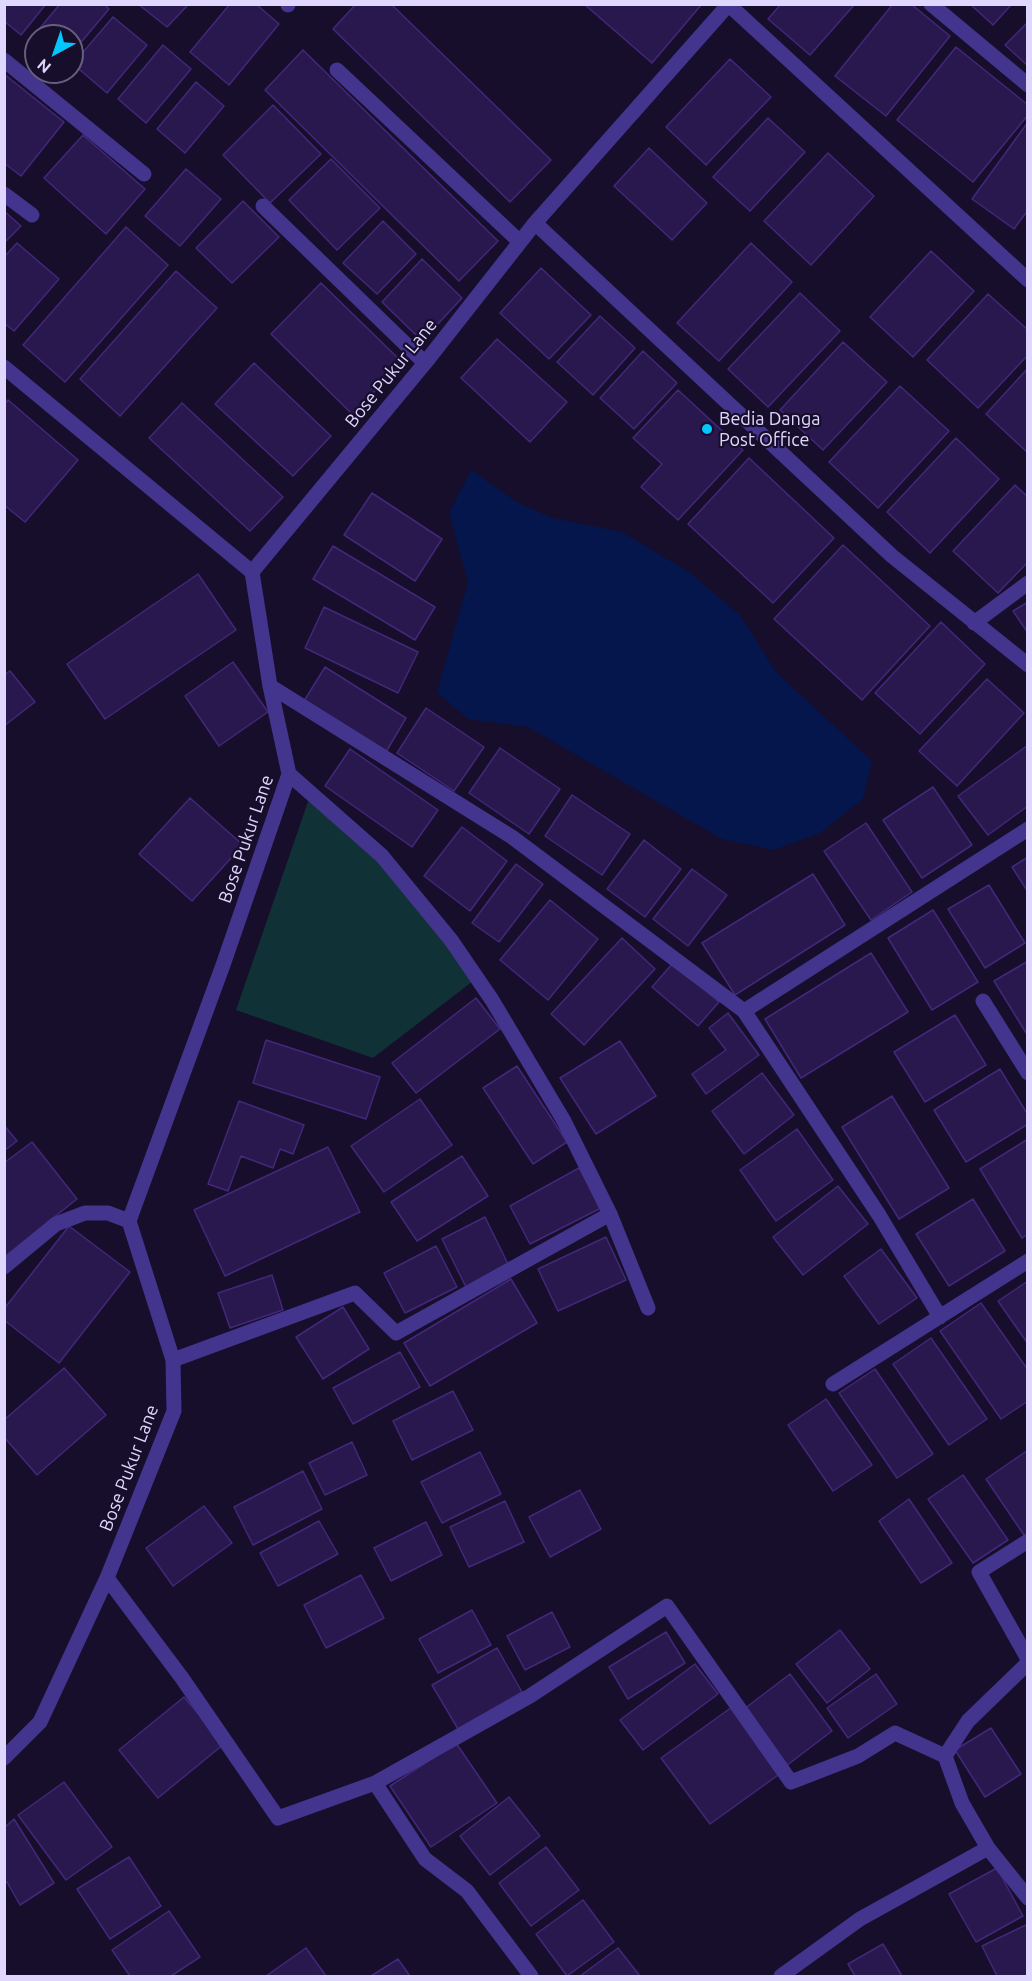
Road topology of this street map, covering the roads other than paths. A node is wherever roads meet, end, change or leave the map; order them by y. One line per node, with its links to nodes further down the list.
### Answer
1 (931, 4): 5 (street)
2 (729, 5): 10 (street, Bose Pukur Lane); 12 (street)
3 (4, 60): 6 (street)
4 (337, 70): 11 (street)
5 (1028, 85)
6 (144, 174)
7 (4, 194): 9 (street)
8 (263, 206): 13 (street)
9 (32, 215)
10 (535, 223): 11 (street, Bose Pukur Lane); 17 (street)
11 (520, 242): 13 (street, Bose Pukur Lane)
12 (1028, 280)
13 (425, 363): 15 (street, Bose Pukur Lane)
14 (4, 367): 15 (street)
15 (252, 572): 19 (street, Bose Pukur Lane)
16 (1028, 584): 17 (street)
17 (974, 623): 18 (street)
18 (1028, 665)
19 (270, 686): 20 (street, Bose Pukur Lane); 23 (street)
20 (289, 774): 25 (street); 26 (street, Bose Pukur Lane)
21 (1028, 829): 23 (street)
22 (983, 1001): 24 (street)
23 (744, 1011): 30 (street)
24 (1028, 1073)
25 (610, 1214): 29 (street); 31 (street)
26 (129, 1221): 28 (street); 31 (street, Bose Pukur Lane)
27 (1028, 1261): 30 (street)
28 (4, 1267)
29 (648, 1308)
30 (940, 1317): 32 (street)
31 (173, 1360): 34 (street, Bose Pukur Lane)
32 (833, 1384)
33 (1028, 1541): 35 (street)
34 (107, 1578): 37 (street, Bose Pukur Lane); 38 (street)
35 (1028, 1661): 36 (street)
36 (945, 1756): 38 (street); 39 (street)
37 (4, 1758)
38 (375, 1783): 41 (street)
39 (988, 1848): 40 (street); 42 (street)
40 (1028, 1898)
41 (531, 1977)
42 (781, 1977)

